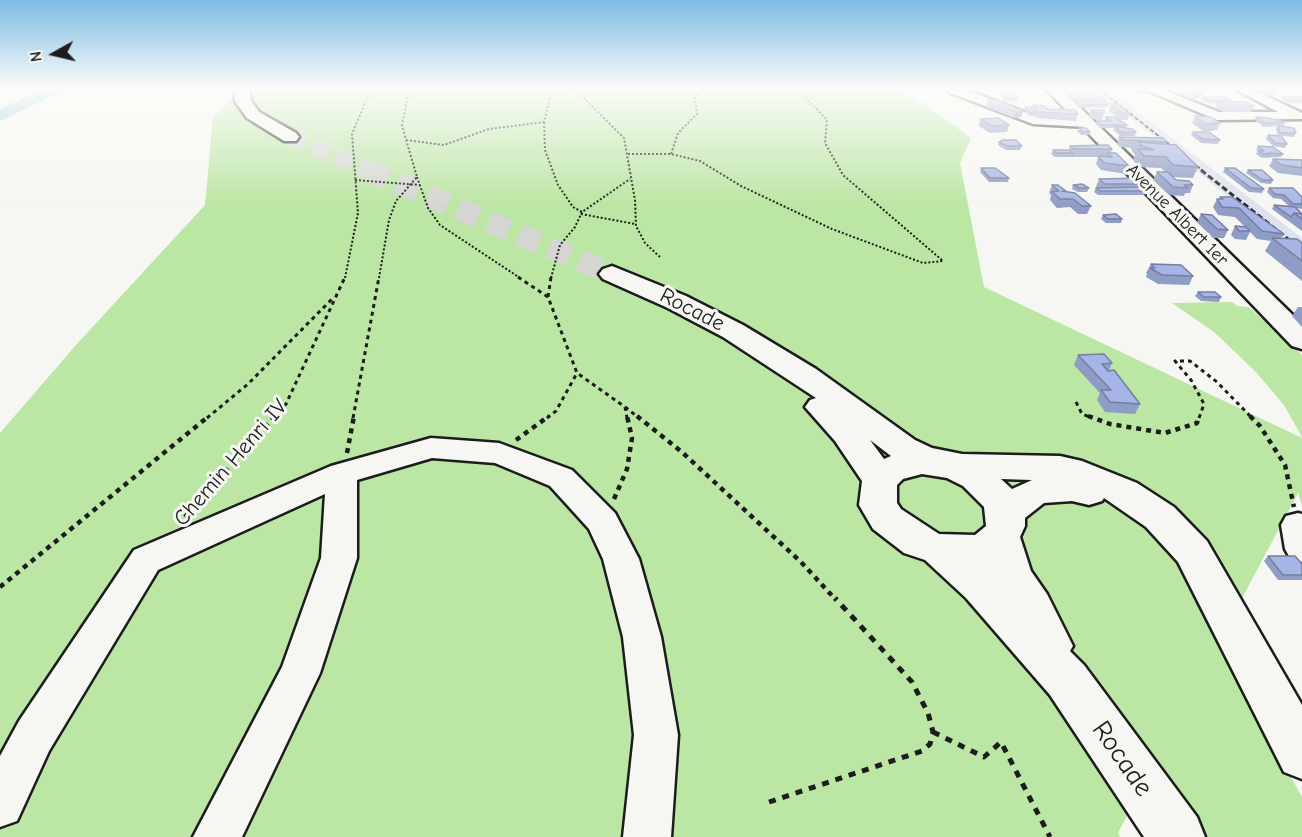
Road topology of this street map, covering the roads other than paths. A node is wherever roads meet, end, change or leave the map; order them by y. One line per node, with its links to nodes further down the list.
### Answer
1 (276, 128): 3 (main road)
2 (1091, 128): 5 (main road, Avenue Albert 1er)
3 (290, 137)
4 (612, 274): 6 (main road, Rocade)
5 (1300, 336)
6 (767, 353): 7 (main road, Rocade); 9 (main road)
7 (942, 464): 9 (main road); 10 (main road); 11 (main road)
8 (342, 474): 15 (street); 16 (street); 17 (street)
9 (880, 480): 12 (main road)
10 (1146, 507): 11 (main road); 14 (main road)
11 (1003, 525): 12 (main road); 13 (main road)
12 (939, 549): 13 (main road)
13 (1067, 680): 18 (main road, Rocade)
14 (1302, 754)
15 (0, 804)
16 (217, 837)
17 (647, 837)
18 (1177, 837)

